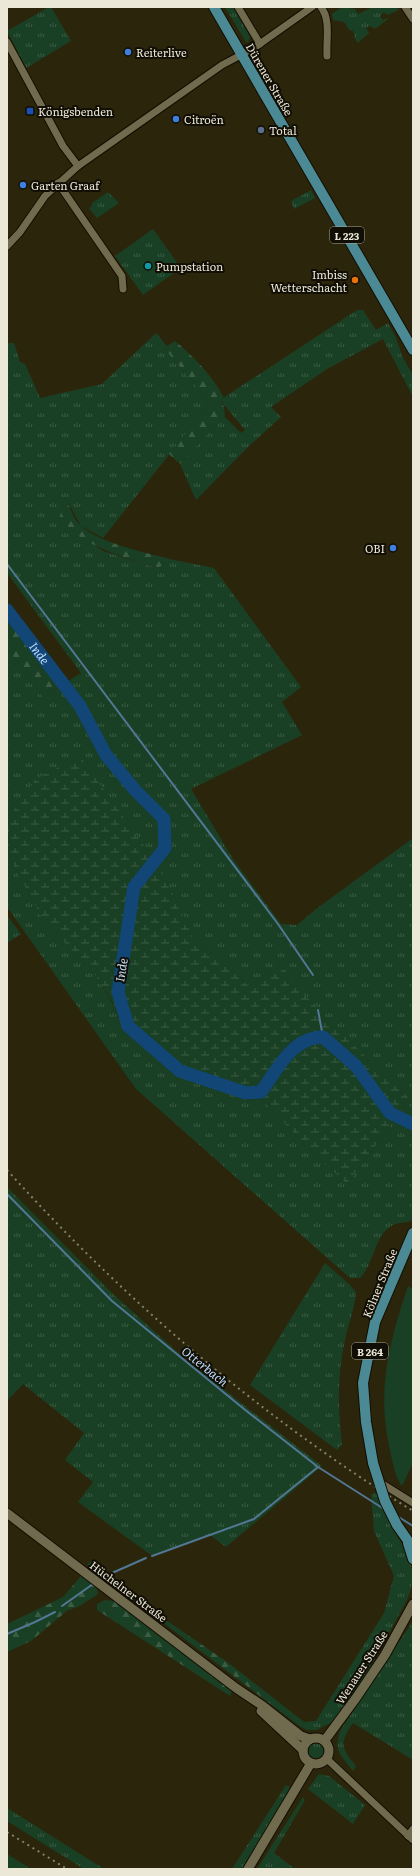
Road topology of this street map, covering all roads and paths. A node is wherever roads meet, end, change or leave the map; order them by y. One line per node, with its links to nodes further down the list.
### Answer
1 (214, 7): 9 (main road, Dürener Straße / L 223)
2 (238, 7): 8 (street, Dürener Straße)
3 (312, 7): 8 (street)
4 (321, 7): 10 (street)
5 (405, 7): 6 (street)
6 (413, 19)
7 (7, 42): 11 (street)
8 (260, 44): 9 (street)
9 (242, 55): 11 (street); 15 (main road, Dürener Straße / L 223)
10 (327, 56)
11 (78, 166): 12 (street)
12 (58, 183): 13 (street); 14 (street)
13 (7, 246)
14 (123, 289)
15 (413, 350)
16 (413, 1233): 20 (main road, Kölner Straße / B 264, bridge)
17 (381, 1483): 18 (street)
18 (413, 1503)
19 (7, 1513): 23 (street, Hüchelner Straße)
20 (410, 1544): 21 (main road, Kölner Straße)
21 (413, 1559)
22 (413, 1604): 25 (street, Wenauer Straße)
23 (236, 1688): 24 (street, Hüchelner Straße); 26 (street, Hüchelner Straße)
24 (310, 1739): 25 (street); 26 (street)
25 (325, 1740): 27 (street)
26 (303, 1750): 28 (street)
27 (326, 1759): 28 (street); 30 (street)
28 (310, 1763): 31 (street)
29 (413, 1829): 30 (street)
30 (411, 1838)
31 (248, 1869)

